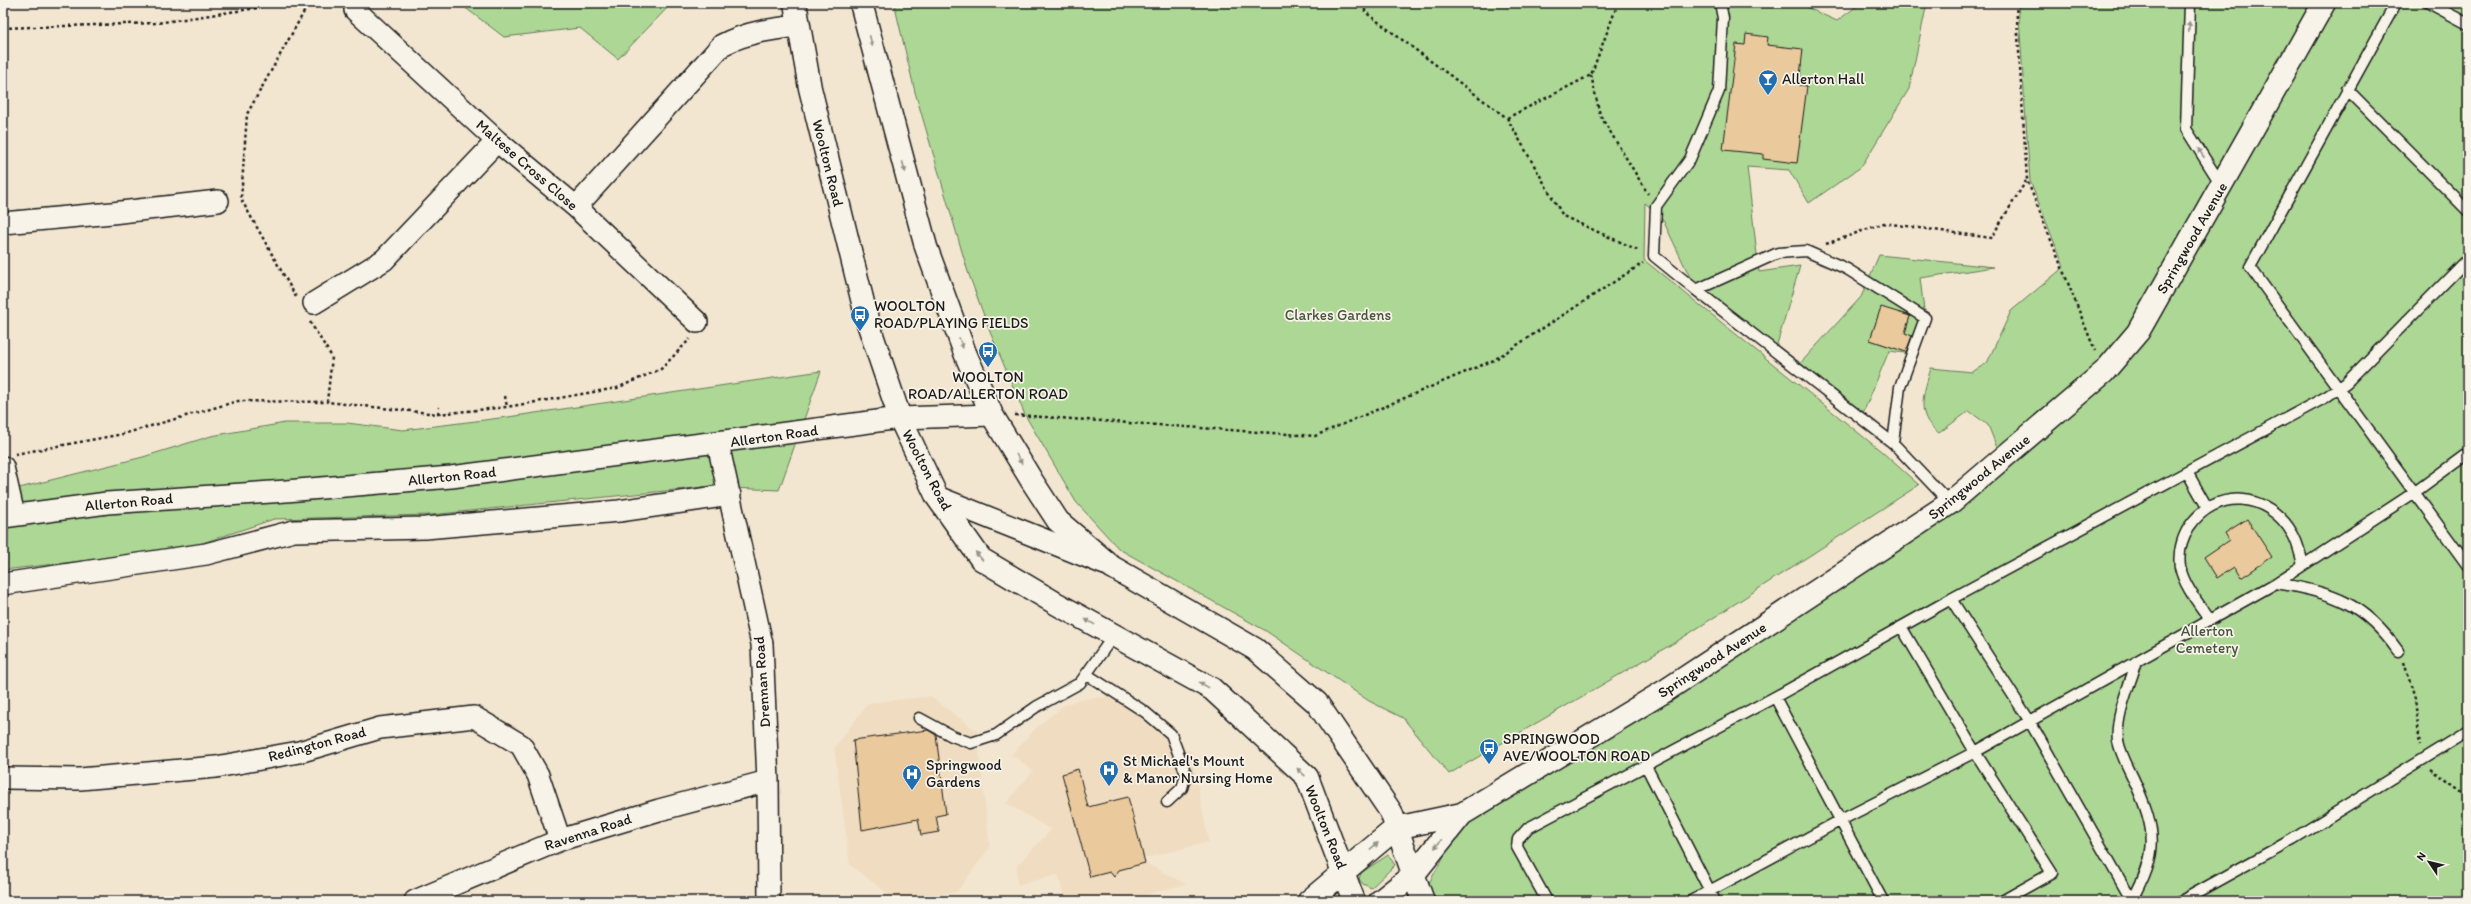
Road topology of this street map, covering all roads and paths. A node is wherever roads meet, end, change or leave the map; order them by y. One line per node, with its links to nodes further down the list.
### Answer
1 (270, 3): 16 (path)
2 (309, 3): 32 (path)
3 (795, 3): 15 (main road, Woolton Road)
4 (861, 3): 41 (main road, one-way to 41)
5 (1365, 3): 19 (path)
6 (1618, 3): 17 (path)
7 (1720, 3): 24 (lane)
8 (2016, 3): 21 (path)
9 (2190, 3): 22 (lane, one-way to 9)
10 (2324, 3): 22 (main road, Springwood Avenue)
11 (2396, 3): 18 (lane)
12 (2429, 3): 14 (lane)
13 (355, 10): 20 (street, Maltese Cross Close)
14 (2468, 24)
15 (799, 26): 25 (street); 42 (main road, Woolton Road)
16 (3, 28)
17 (1591, 75): 19 (path); 24 (path)
18 (2347, 89): 26 (lane); 35 (lane)
19 (1507, 118): 29 (path)
20 (497, 141): 25 (street, Maltese Cross Close); 32 (street)
21 (2027, 180): 28 (path); 34 (path)
22 (2222, 186): 34 (main road, Springwood Avenue)
23 (218, 201): 27 (street)
24 (1656, 206): 29 (lane)
25 (576, 207): 33 (street, Maltese Cross Close)
26 (2468, 211)
27 (3, 223)
28 (1806, 251): 31 (lane); 43 (lane)
29 (1654, 256): 31 (lane); 41 (path)
30 (2468, 259): 35 (lane)
31 (1696, 290): 43 (lane)
32 (309, 307): 37 (path)
33 (696, 322): 39 (path)
34 (2104, 372): 51 (main road, Springwood Avenue)
35 (2338, 389): 47 (lane); 48 (lane)
36 (505, 396): 39 (path)
37 (327, 402): 40 (path); 46 (path)
38 (439, 407): 40 (path)
39 (507, 407): 40 (path)
40 (438, 414)
41 (992, 415): 42 (street, Allerton Road); 56 (main road, one-way to 56)
42 (900, 418): 44 (street, Allerton Road); 50 (main road, Woolton Road)
43 (1893, 443): 51 (lane)
44 (718, 444): 49 (street, Drennan Road); 53 (street, Allerton Road)
45 (2468, 453): 48 (lane)
46 (7, 461): 53 (street)
47 (2187, 472): 52 (lane); 59 (lane)
48 (2415, 492): 54 (lane); 55 (lane)
49 (730, 495): 58 (street); 74 (street, Drennan Road)
50 (937, 496): 56 (street); 62 (main road, Woolton Road, one-way to 50)
51 (1950, 504): 77 (main road, Springwood Avenue)
52 (2207, 507): 54 (lane); 60 (lane)
53 (8, 516)
54 (2303, 564): 57 (lane)
55 (2468, 566)
56 (1112, 567): 79 (main road)
57 (2276, 583): 60 (lane); 63 (lane)
58 (3, 584)
59 (1951, 599): 61 (lane); 68 (lane)
60 (2210, 620): 64 (lane)
61 (1902, 628): 66 (lane); 70 (lane)
62 (1114, 635): 65 (lane); 81 (main road, Woolton Road, one-way to 62)
63 (2398, 651): 71 (path)
64 (2138, 661): 68 (lane); 95 (lane)
65 (1086, 674): 67 (lane); 76 (lane)
66 (1776, 697): 72 (lane); 78 (lane)
67 (919, 718)
68 (2029, 720): 70 (lane); 95 (lane)
69 (2468, 731): 71 (lane)
70 (1975, 752): 78 (lane); 94 (lane)
71 (2421, 762): 75 (path); 96 (lane)
72 (1646, 766): 83 (lane); 90 (lane)
73 (3, 778): 80 (street, Redington Road)
74 (768, 781): 80 (street, Ravenna Road); 85 (street, Drennan Road)
75 (2468, 796)
76 (1167, 802)
77 (1462, 814): 79 (main road, Springwood Avenue); 82 (main road, Springwood Avenue, one-way to 82)
78 (1841, 820): 83 (lane); 93 (lane)
79 (1396, 828): 81 (main road, Springwood Avenue, one-way to 79); 82 (main road)
80 (560, 840): 84 (street, Ravenna Road)
81 (1344, 871): 86 (main road, Springwood Avenue); 87 (main road, Woolton Road)
82 (1414, 874): 88 (main road, Springwood Avenue); 89 (main road)
83 (1710, 891): 91 (lane); 92 (lane)
84 (414, 901)
85 (769, 901)
86 (1309, 901)
87 (1354, 901)
88 (1380, 901)
89 (1423, 901)
90 (1547, 901)
91 (1692, 901)
92 (1715, 901)
93 (1883, 901)
94 (2002, 901)
95 (2132, 901)
96 (2181, 901)

